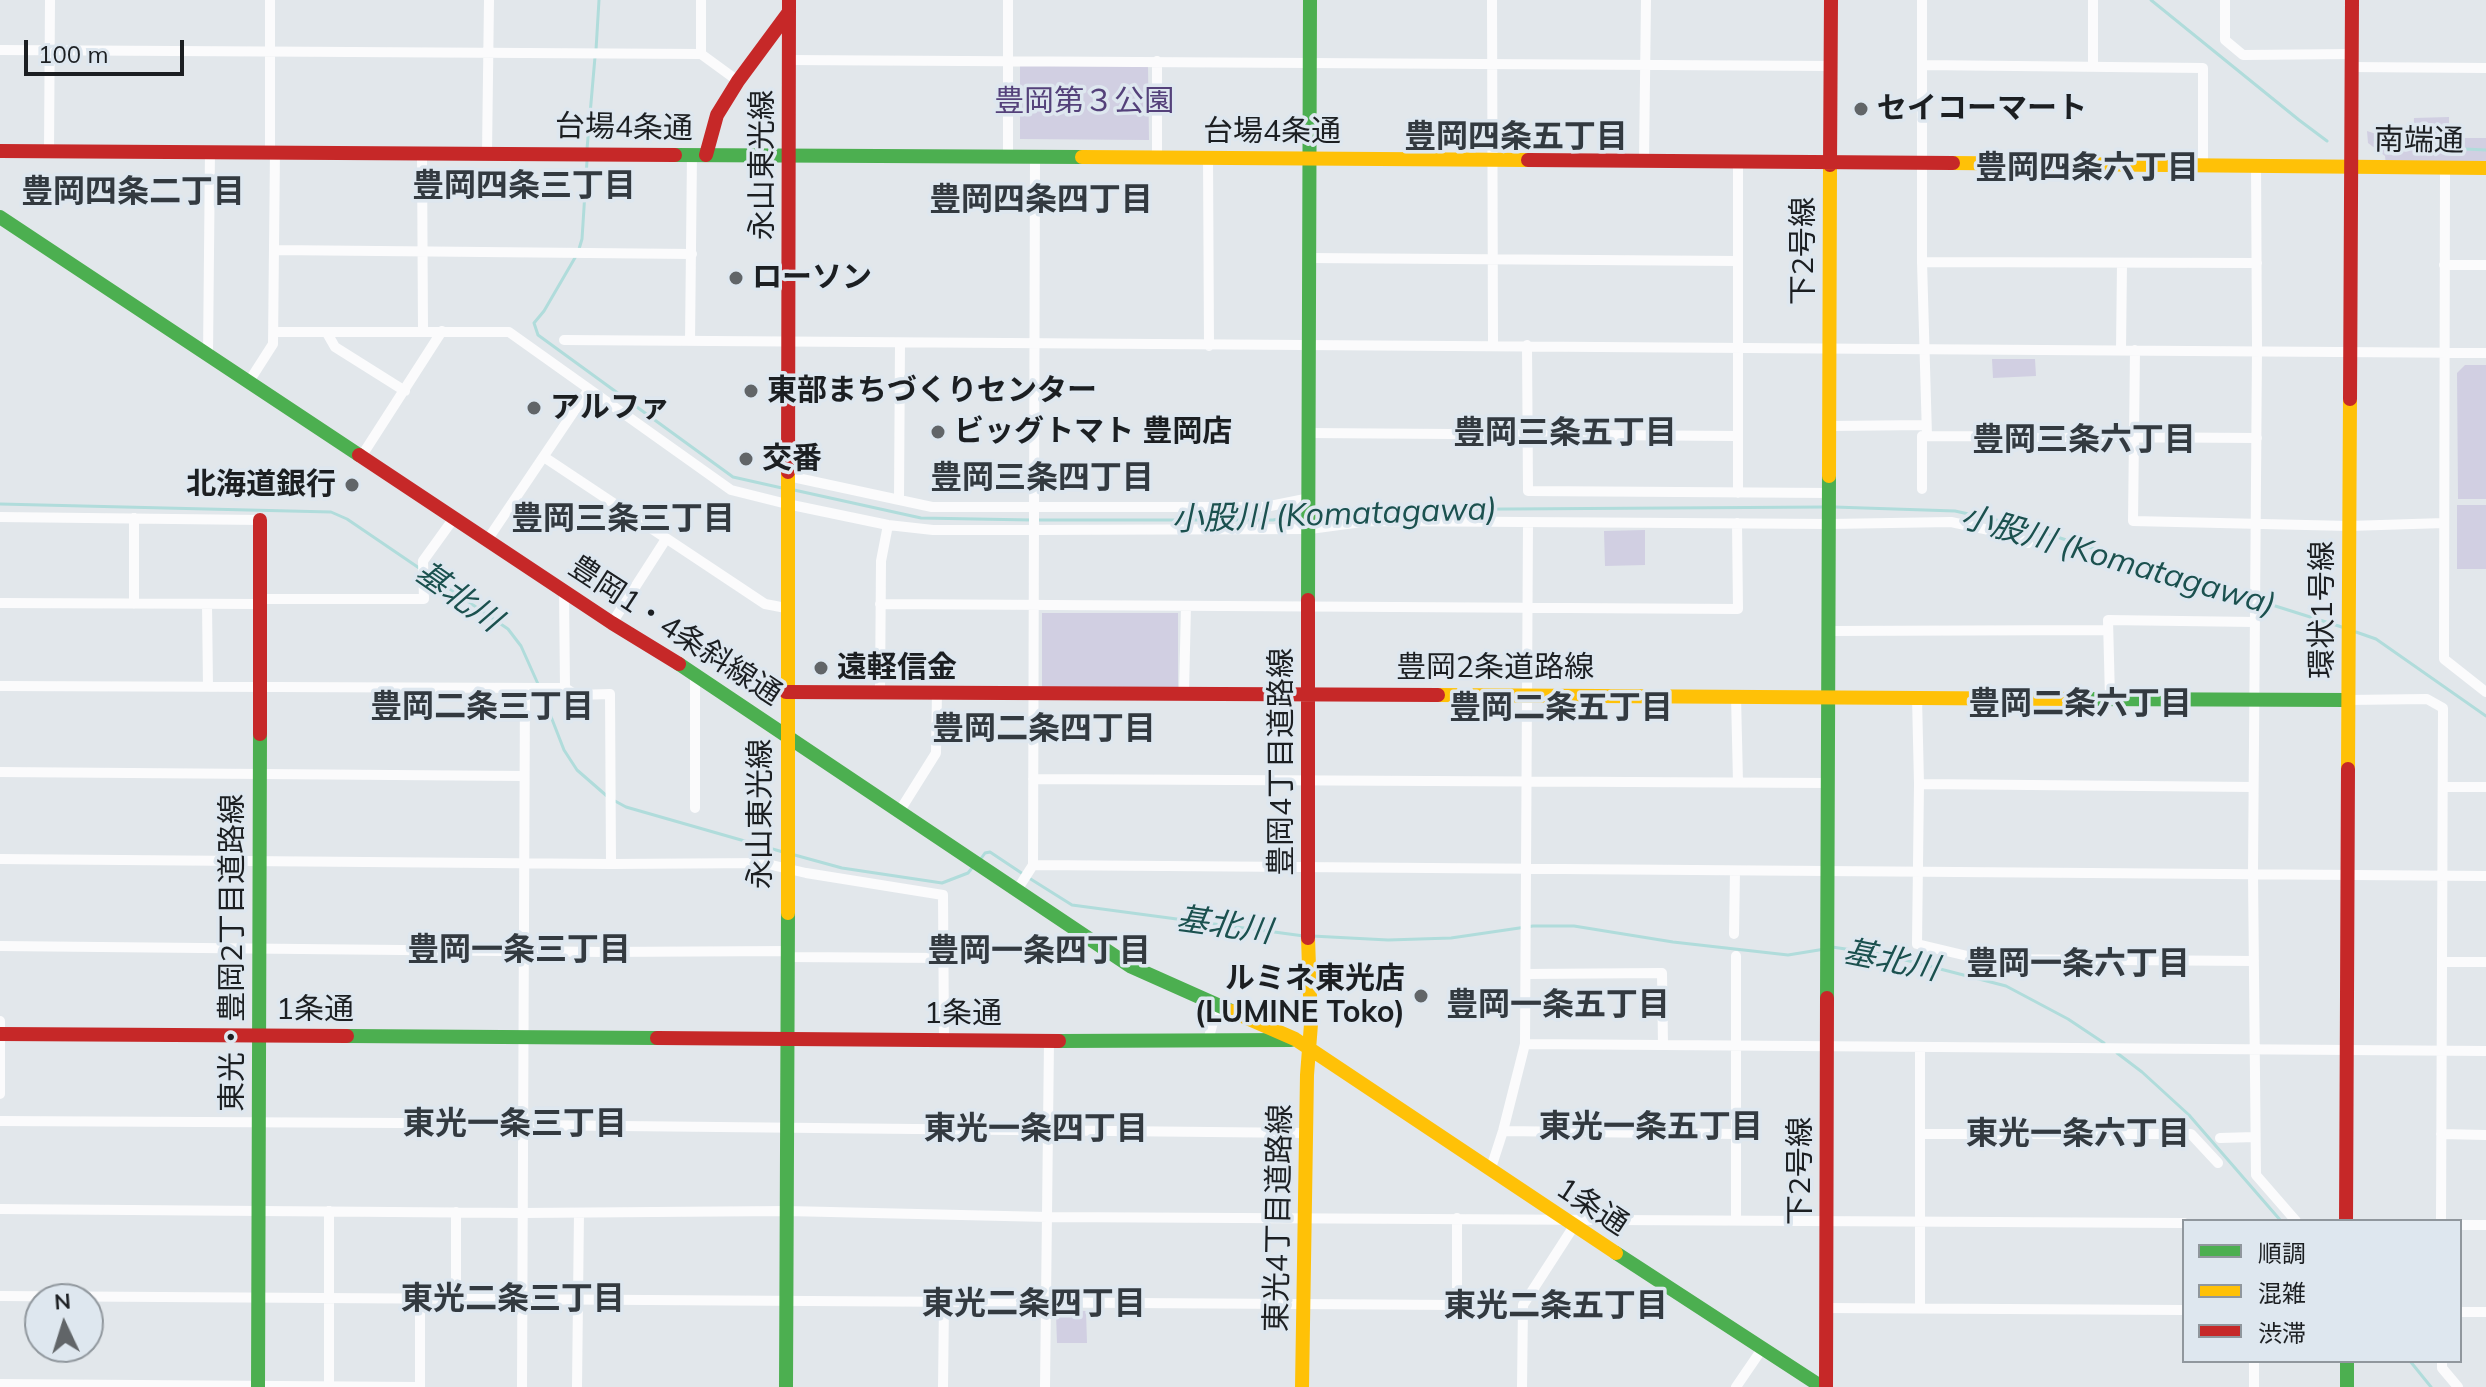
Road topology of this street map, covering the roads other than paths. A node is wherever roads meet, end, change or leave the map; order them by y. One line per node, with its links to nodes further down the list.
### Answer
1 (50, 0): 16 (street)
2 (270, 0): 17 (street)
3 (489, 0): 18 (street)
4 (701, 0): 19 (street)
5 (1008, 0): 22 (street)
6 (1310, 0): 24 (street)
7 (1492, 0): 25 (street)
8 (1646, 0): 27 (street)
9 (1831, 0): 28 (street, 下2号線)
10 (1922, 0): 26 (street)
11 (2093, 0): 29 (street)
12 (2225, 0): 21 (street)
13 (2352, 0): 21 (street, 環状1号線)
14 (792, 4): 20 (street, 永山東光線); 31 (street)
15 (0, 50): 16 (street)
16 (50, 50): 17 (street); 33 (street)
17 (269, 52): 18 (street); 35 (street)
18 (489, 53): 19 (street); 37 (street)
19 (701, 54): 31 (street)
20 (790, 60): 22 (street); 39 (street, 永山東光線)
21 (2351, 60): 30 (street); 52 (street, 環状1号線)
22 (1009, 61): 23 (street); 41 (street)
23 (1157, 61): 24 (street); 42 (street)
24 (1310, 63): 25 (street); 44 (street)
25 (1492, 64): 27 (street); 45 (street)
26 (1922, 65): 29 (street); 49 (street)
27 (1646, 66): 28 (street); 46 (street)
28 (1830, 66): 48 (street, 下2号線)
29 (2093, 66): 51 (street)
30 (2486, 68)
31 (738, 81): 38 (street)
32 (0, 151): 33 (street, 台場4条通)
33 (49, 151): 34 (street, 台場4条通)
34 (210, 151): 35 (street, 台場4条通); 89 (street)
35 (272, 151): 36 (street, 台場4条通); 56 (street)
36 (422, 153): 37 (street, 台場4条通); 57 (street)
37 (487, 153): 38 (street, 台場4条通)
38 (699, 155): 39 (street, 台場4条通); 58 (street)
39 (789, 156): 41 (street, 台場4条通); 73 (street, 永山東光線)
40 (1035, 156): 41 (street, 台場4条通); 42 (street, 台場4条通); 75 (street)
41 (1008, 157)
42 (1157, 157): 43 (street, 台場4条通)
43 (1208, 157): 44 (street, 台場4条通); 79 (street)
44 (1309, 158): 45 (street, 台場4条通); 59 (street)
45 (1492, 159): 46 (street, 台場4条通); 60 (street)
46 (1644, 161): 47 (street, 台場4条通)
47 (1738, 161): 48 (street, 台場4条通); 61 (street)
48 (1830, 162): 49 (street, 台場4条通); 81 (street, 下2号線)
49 (1922, 162): 51 (street, 台場4条通); 62 (street)
50 (2256, 164): 51 (street, 台場4条通); 52 (street, 台場4条通); 64 (street)
51 (2203, 165)
52 (2351, 166): 53 (street, 南端通); 86 (street, 環状1号線)
53 (2445, 167): 54 (street, 南端通); 65 (street)
54 (2486, 168)
55 (0, 217): 89 (street, 豊岡1・4条斜線通)
56 (274, 250): 57 (street); 70 (street)
57 (422, 253): 58 (street); 67 (street)
58 (692, 254): 72 (street)
59 (1309, 258): 60 (street); 76 (street)
60 (1492, 259): 61 (street); 77 (street)
61 (1738, 261): 80 (street)
62 (1922, 262): 63 (street); 82 (street)
63 (2122, 263): 64 (street); 83 (street)
64 (2257, 263): 85 (street)
65 (2444, 265): 66 (street); 87 (street)
66 (2486, 265)
67 (423, 331): 68 (street); 69 (street)
68 (442, 331): 91 (street); 92 (street)
69 (327, 333): 70 (street); 92 (street)
70 (273, 338): 90 (street)
71 (564, 340): 72 (street)
72 (690, 341): 73 (street)
73 (788, 341): 74 (street); 102 (street, 永山東光線)
74 (900, 343): 75 (street); 105 (street)
75 (1035, 343): 79 (street); 108 (street)
76 (1308, 345): 77 (street); 79 (street); 95 (street)
77 (1493, 345): 78 (street)
78 (1527, 345): 80 (street); 96 (street)
79 (1209, 346)
80 (1737, 347): 81 (street); 97 (street)
81 (1830, 348): 82 (street); 93 (street, 下2号線)
82 (1924, 349): 83 (street); 94 (street)
83 (2121, 350): 84 (street)
84 (2135, 350): 85 (street); 98 (street)
85 (2257, 350): 86 (street); 99 (street)
86 (2350, 351): 87 (street); 120 (street, 環状1号線)
87 (2444, 352): 88 (street); 116 (street)
88 (2486, 353)
89 (208, 355): 90 (street, 豊岡1・4条斜線通)
90 (248, 383): 100 (street, 豊岡1・4条斜線通)
91 (589, 389): 101 (street); 106 (street)
92 (405, 391): 100 (street)
93 (1830, 426): 94 (street); 109 (street, 下2号線)
94 (1927, 430): 98 (street); 103 (street)
95 (1309, 433): 96 (street); 107 (street)
96 (1527, 433): 97 (street); 104 (street)
97 (1737, 436): 104 (street)
98 (2135, 437): 99 (street); 119 (street)
99 (2257, 438): 119 (street)
100 (361, 457): 112 (street, 豊岡1・4条斜線通)
101 (544, 457): 122 (street); 123 (street)
102 (788, 480): 105 (street); 106 (street, 永山東光線)
103 (1922, 489)
104 (1738, 493): 109 (street)
105 (899, 500): 108 (street)
106 (787, 502): 117 (street); 134 (street, 永山東光線)
107 (1310, 502): 108 (street); 118 (street, 豊岡4丁目道路線)
108 (1034, 509): 121 (street)
109 (1830, 509): 115 (street); 124 (street); 139 (street, 下2号線)
110 (0, 517): 111 (street)
111 (134, 518): 113 (street); 128 (street)
112 (454, 518): 122 (street, 豊岡1・4条斜線通); 126 (street)
113 (260, 520): 126 (street, 東光・豊岡2丁目道路線)
114 (1528, 523): 115 (street); 118 (street); 135 (street)
115 (1737, 523): 135 (street)
116 (2444, 523): 120 (street); 150 (street)
117 (888, 525): 121 (street); 130 (street)
118 (1310, 525): 121 (street); 133 (street, 豊岡4丁目道路線)
119 (2256, 525): 120 (street); 136 (street)
120 (2349, 526): 159 (street, 環状1号線)
121 (1035, 527): 131 (street)
122 (488, 539): 125 (street, 豊岡1・4条斜線通)
123 (666, 539): 134 (street); 137 (street)
124 (2028, 543)
125 (564, 591): 137 (street, 豊岡1・4条斜線通); 145 (street)
126 (260, 601): 129 (street); 143 (street, 東光・豊岡2丁目道路線)
127 (0, 603): 128 (street)
128 (134, 604): 129 (street)
129 (207, 604): 142 (street)
130 (880, 604): 131 (street); 147 (street)
131 (1033, 605): 132 (street); 149 (street)
132 (1186, 606): 133 (street); 151 (street)
133 (1308, 607): 135 (street); 152 (street, 豊岡4丁目道路線)
134 (786, 608): 146 (street, 永山東光線)
135 (1527, 609): 153 (street)
136 (2254, 622): 138 (street); 158 (street)
137 (612, 623): 140 (street, 豊岡1・4条斜線通)
138 (2108, 630): 139 (street); 157 (street)
139 (1829, 631): 155 (street, 下2号線)
140 (695, 673): 160 (street, 豊岡1・4条斜線通); 173 (street)
141 (0, 686): 142 (street)
142 (208, 687): 143 (street)
143 (260, 687): 144 (street); 162 (street, 東光・豊岡2丁目道路線)
144 (528, 688): 145 (street); 163 (street)
145 (565, 688): 179 (street)
146 (786, 692): 147 (street, 豊岡2条道路線); 160 (street, 永山東光線)
147 (880, 692): 148 (street, 豊岡2条道路線)
148 (937, 692): 149 (street, 豊岡2条道路線); 174 (street)
149 (1032, 692): 151 (street, 豊岡2条道路線); 164 (street)
150 (2486, 692)
151 (1184, 693): 152 (street, 豊岡2条道路線)
152 (1308, 693): 153 (street, 豊岡2条道路線); 166 (street, 豊岡4丁目道路線)
153 (1527, 695): 154 (street, 豊岡2条道路線); 165 (street)
154 (1736, 696): 155 (street, 豊岡2条道路線); 167 (street)
155 (1828, 696): 156 (street, 豊岡2条道路線); 168 (street, 下2号線)
156 (1917, 697): 157 (street, 豊岡2条道路線); 169 (street)
157 (2110, 698): 158 (street, 豊岡2条道路線)
158 (2253, 700): 159 (street, 豊岡2条道路線); 170 (street)
159 (2348, 700): 171 (street); 186 (street, 環状1号線)
160 (787, 735): 174 (street, 豊岡1・4条斜線通); 177 (street, 永山東光線)
161 (0, 772): 162 (street)
162 (260, 774): 163 (street); 176 (street, 東光・豊岡2丁目道路線)
163 (524, 776): 178 (street)
164 (1033, 779): 166 (street); 189 (street)
165 (1526, 781): 166 (street); 167 (street); 181 (street)
166 (1308, 782): 180 (street, 豊岡4丁目道路線)
167 (1738, 782): 168 (street)
168 (1829, 783): 183 (street, 下2号線)
169 (1919, 784): 170 (street); 184 (street)
170 (2253, 787): 185 (street)
171 (2443, 787): 172 (street); 187 (street)
172 (2486, 787)
173 (695, 808)
174 (899, 812): 189 (street, 豊岡1・4条斜線通)
175 (0, 859): 176 (street)
176 (260, 861): 178 (street); 192 (street, 東光・豊岡2丁目道路線)
177 (787, 863): 179 (street); 194 (street, 永山東光線); 196 (street)
178 (524, 864): 179 (street); 193 (street)
179 (611, 864)
180 (1308, 869): 181 (street); 189 (street); 216 (street, 豊岡4丁目道路線)
181 (1527, 869): 182 (street); 200 (street)
182 (1735, 871): 183 (street); 190 (street)
183 (1828, 871): 184 (street); 214 (street, 下2号線)
184 (1919, 872): 185 (street); 197 (street)
185 (2253, 874): 186 (street); 197 (street)
186 (2349, 874): 187 (street); 218 (street, 環状1号線)
187 (2443, 876): 188 (street); 198 (street)
188 (2486, 876)
189 (1026, 877): 201 (street, 豊岡1・4条斜線通)
190 (1734, 934)
191 (0, 946): 192 (street)
192 (259, 948): 193 (street); 204 (street, 東光・豊岡2丁目道路線)
193 (524, 951): 194 (street); 205 (street)
194 (788, 954): 196 (street); 207 (street, 永山東光線)
195 (1736, 956): 213 (street)
196 (943, 958): 208 (street)
197 (2254, 961): 217 (street)
198 (2443, 962): 199 (street); 219 (street)
199 (2486, 962)
200 (1526, 974): 211 (street); 212 (street)
201 (1218, 1003): 206 (street, 豊岡1・4条斜線通); 210 (street)
202 (0, 1021): 203 (street)
203 (0, 1034): 204 (street, 1条通); 221 (street)
204 (259, 1036): 205 (street, 1条通); 223 (street, 東光・豊岡2丁目道路線)
205 (522, 1037): 207 (street, 1条通); 225 (street)
206 (1295, 1039): 210 (street, 1条通); 216 (street, 1条通)
207 (787, 1040): 208 (street, 1条通); 226 (street, 永山東光線)
208 (944, 1040): 209 (street, 1条通)
209 (1049, 1041): 210 (street, 1条通); 227 (street)
210 (1208, 1041)
211 (1525, 1044): 212 (street); 228 (street)
212 (1663, 1045): 213 (street)
213 (1736, 1045): 214 (street); 230 (street)
214 (1828, 1047): 215 (street); 252 (street, 下2号線)
215 (1920, 1047): 217 (street); 231 (street)
216 (1309, 1049): 229 (street, 東光4丁目道路線); 237 (street, 1条通)
217 (2254, 1049): 218 (street); 234 (street)
218 (2348, 1049): 219 (street); 249 (street, 環状1号線)
219 (2442, 1050): 220 (street); 232 (street)
220 (2486, 1051)
221 (0, 1094)
222 (0, 1121): 223 (street)
223 (259, 1123): 224 (street); 239 (street, 東光・豊岡2丁目道路線)
224 (402, 1123)
225 (522, 1125): 226 (street); 243 (street)
226 (787, 1128): 227 (street); 241 (street, 永山東光線)
227 (1049, 1131): 229 (street); 245 (street)
228 (1503, 1131): 230 (street); 237 (street)
229 (1308, 1133): 246 (street, 東光4丁目道路線)
230 (1736, 1134): 251 (street)
231 (1920, 1134): 236 (street); 254 (street)
232 (2441, 1134): 233 (street); 250 (street)
233 (2486, 1135)
234 (2255, 1137): 235 (street); 248 (street)
235 (2220, 1138)
236 (2218, 1163)
237 (1490, 1171): 253 (street, 1条通)
238 (0, 1209): 239 (street)
239 (258, 1210): 240 (street); 259 (street, 東光・豊岡2丁目道路線)
240 (329, 1211): 242 (street); 260 (street)
241 (787, 1211): 244 (street); 245 (street); 265 (street, 永山東光線)
242 (456, 1212): 243 (street); 262 (street)
243 (522, 1213): 244 (street); 263 (street)
244 (579, 1213): 264 (street)
245 (1048, 1217): 246 (street); 267 (street)
246 (1307, 1218): 247 (street); 268 (street, 東光4丁目道路線)
247 (1457, 1218): 253 (street); 268 (street)
248 (2294, 1219)
249 (2346, 1219)
250 (2441, 1219)
251 (1736, 1220): 252 (street); 253 (street)
252 (1827, 1221): 254 (street); 269 (street, 下2号線)
253 (1568, 1222): 274 (street, 1条通); 288 (street)
254 (1920, 1222): 255 (street); 270 (street)
255 (2182, 1223)
256 (2462, 1225): 257 (street)
257 (2486, 1225)
258 (0, 1296): 259 (street)
259 (259, 1298): 260 (street); 279 (street, 東光・豊岡2丁目道路線)
260 (328, 1299): 261 (street); 280 (street)
261 (420, 1299): 262 (street); 281 (street)
262 (456, 1299): 263 (street)
263 (521, 1299): 264 (street); 282 (street)
264 (578, 1299): 265 (street); 283 (street)
265 (786, 1302): 266 (street); 284 (street, 永山東光線)
266 (944, 1303): 267 (street); 285 (street)
267 (1046, 1303): 268 (street); 286 (street)
268 (1304, 1305): 287 (street, 東光4丁目道路線)
269 (1827, 1308): 270 (street); 290 (street, 下2号線)
270 (1920, 1308): 271 (street)
271 (2182, 1310)
272 (2462, 1312): 273 (street)
273 (2486, 1312)
274 (1762, 1349): 289 (street); 290 (street, 1条通)
275 (2254, 1363): 291 (street)
276 (2347, 1363): 292 (street)
277 (2442, 1363): 293 (street)
278 (0, 1384): 279 (street)
279 (258, 1386): 280 (street)
280 (329, 1386): 281 (street)
281 (419, 1387)
282 (522, 1387)
283 (577, 1387)
284 (786, 1387)
285 (943, 1387)
286 (1045, 1387)
287 (1302, 1387)
288 (1522, 1387)
289 (1736, 1387)
290 (1824, 1387)
291 (2254, 1387)
292 (2347, 1387)
293 (2458, 1387)

